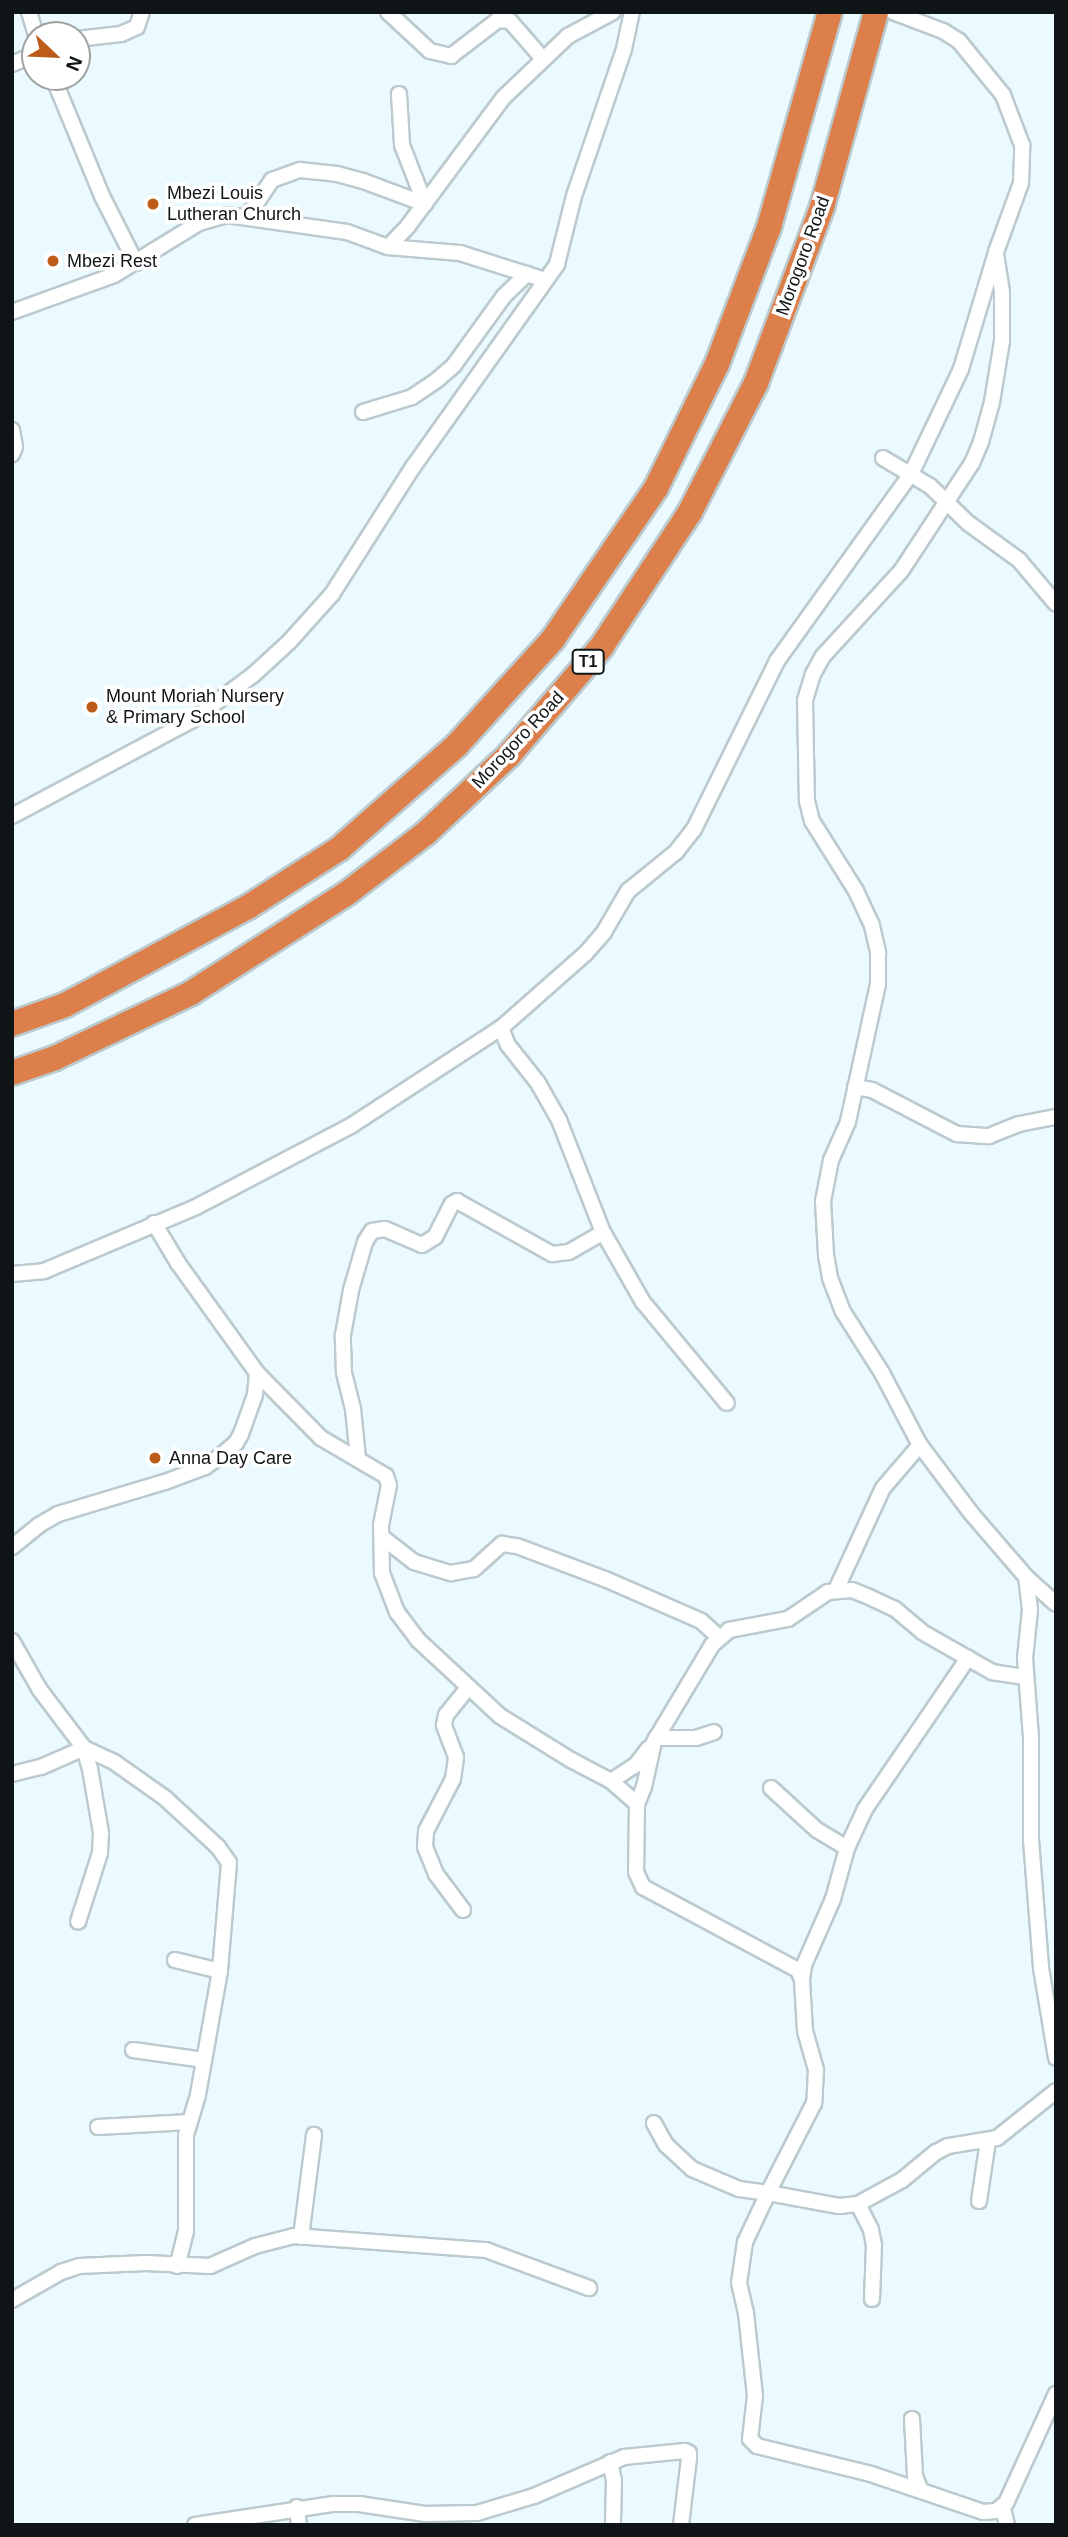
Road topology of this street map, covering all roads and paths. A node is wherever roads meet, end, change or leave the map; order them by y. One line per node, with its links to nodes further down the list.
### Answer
1 (142, 12): 8 (street)
2 (388, 12): 9 (street)
3 (613, 12): 9 (street)
4 (632, 12): 18 (street)
5 (830, 12): 28 (highway, T1)
6 (876, 12): 30 (highway, Morogoro Road / T1)
7 (892, 12): 15 (street)
8 (91, 37)
9 (542, 60): 12 (street)
10 (59, 91): 16 (street)
11 (398, 94): 12 (street)
12 (425, 204): 13 (street); 14 (street)
13 (247, 217): 14 (street); 16 (street)
14 (388, 247): 17 (street)
15 (996, 252): 24 (street); 25 (street)
16 (136, 264): 19 (street)
17 (527, 274): 18 (street); 20 (street)
18 (545, 280): 27 (street)
19 (12, 312)
20 (363, 412)
21 (12, 430): 22 (street)
22 (12, 454)
23 (883, 458): 24 (street)
24 (911, 474): 25 (street); 29 (street)
25 (944, 502): 26 (street); 31 (street)
26 (1056, 604)
27 (12, 816)
28 (12, 1024)
29 (502, 1028): 33 (street); 34 (street)
30 (12, 1073)
31 (855, 1087): 32 (street); 38 (street)
32 (1056, 1117)
33 (154, 1223): 35 (street); 36 (street)
34 (603, 1232): 37 (street); 39 (street)
35 (12, 1274)
36 (257, 1373): 39 (street); 41 (street)
37 (727, 1403)
38 (920, 1446): 42 (street); 43 (street)
39 (358, 1458): 40 (street)
40 (382, 1537): 45 (street); 49 (street)
41 (12, 1547)
42 (1026, 1577): 44 (street); 48 (street)
43 (836, 1590): 45 (street); 47 (street)
44 (1056, 1604)
45 (719, 1637): 51 (street)
46 (12, 1641): 52 (street)
47 (968, 1658): 48 (street); 57 (street)
48 (1025, 1677): 64 (street)
49 (469, 1687): 54 (street); 58 (street)
50 (714, 1732): 51 (street)
51 (655, 1740): 54 (street); 56 (street)
52 (84, 1748): 53 (street); 59 (street); 61 (street)
53 (12, 1774)
54 (611, 1781): 56 (street)
55 (771, 1788): 57 (street)
56 (637, 1804): 62 (street)
57 (847, 1848): 62 (street)
58 (463, 1910)
59 (78, 1922)
60 (175, 1960): 61 (street)
61 (220, 1971): 65 (street)
62 (803, 1980): 72 (street)
63 (133, 2050): 65 (street)
64 (1056, 2059)
65 (204, 2060): 67 (street)
66 (1056, 2091): 71 (street)
67 (190, 2122): 69 (street); 76 (street)
68 (654, 2123): 72 (street)
69 (98, 2127)
70 (314, 2135): 75 (street)
71 (988, 2141): 73 (street); 74 (street)
72 (768, 2193): 74 (street); 83 (street)
73 (979, 2200)
74 (858, 2204): 78 (street)
75 (301, 2237): 76 (street); 77 (street)
76 (177, 2266): 79 (street)
77 (589, 2288)
78 (872, 2299)
79 (12, 2300)
80 (1056, 2394): 85 (street)
81 (912, 2419): 83 (street)
82 (610, 2462): 86 (street); 88 (street); 91 (street)
83 (920, 2491): 85 (street)
84 (297, 2507): 86 (street); 87 (street); 90 (street)
85 (1003, 2508): 92 (street)
86 (478, 2519)
87 (225, 2522): 89 (street)
88 (613, 2522)
89 (195, 2525)
90 (299, 2525)
91 (681, 2525)
92 (1007, 2525)

